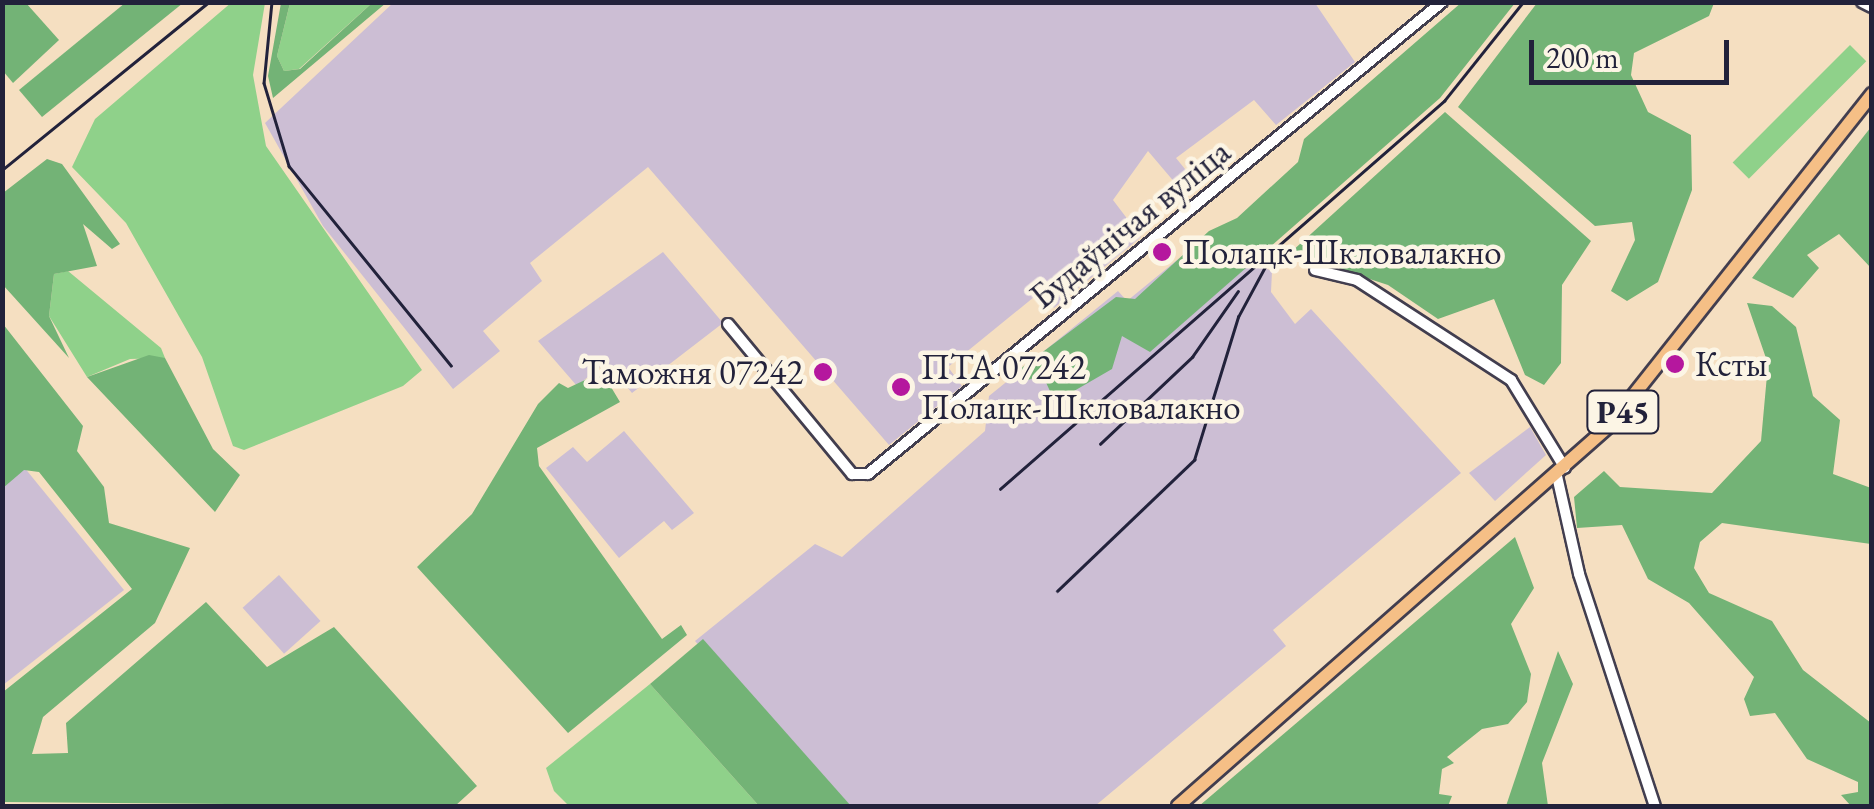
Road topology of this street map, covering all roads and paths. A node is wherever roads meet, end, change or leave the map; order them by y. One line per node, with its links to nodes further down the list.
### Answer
1 (1442, 2): 6 (street, Будаўнічая вуліца)
2 (1862, 2): 3 (street)
3 (1872, 8)
4 (1872, 94): 7 (main road, Р45)
5 (1316, 270): 7 (street)
6 (728, 324)
7 (1561, 472): 8 (main road, Р45); 9 (street)
8 (1178, 806)
9 (1656, 806)

